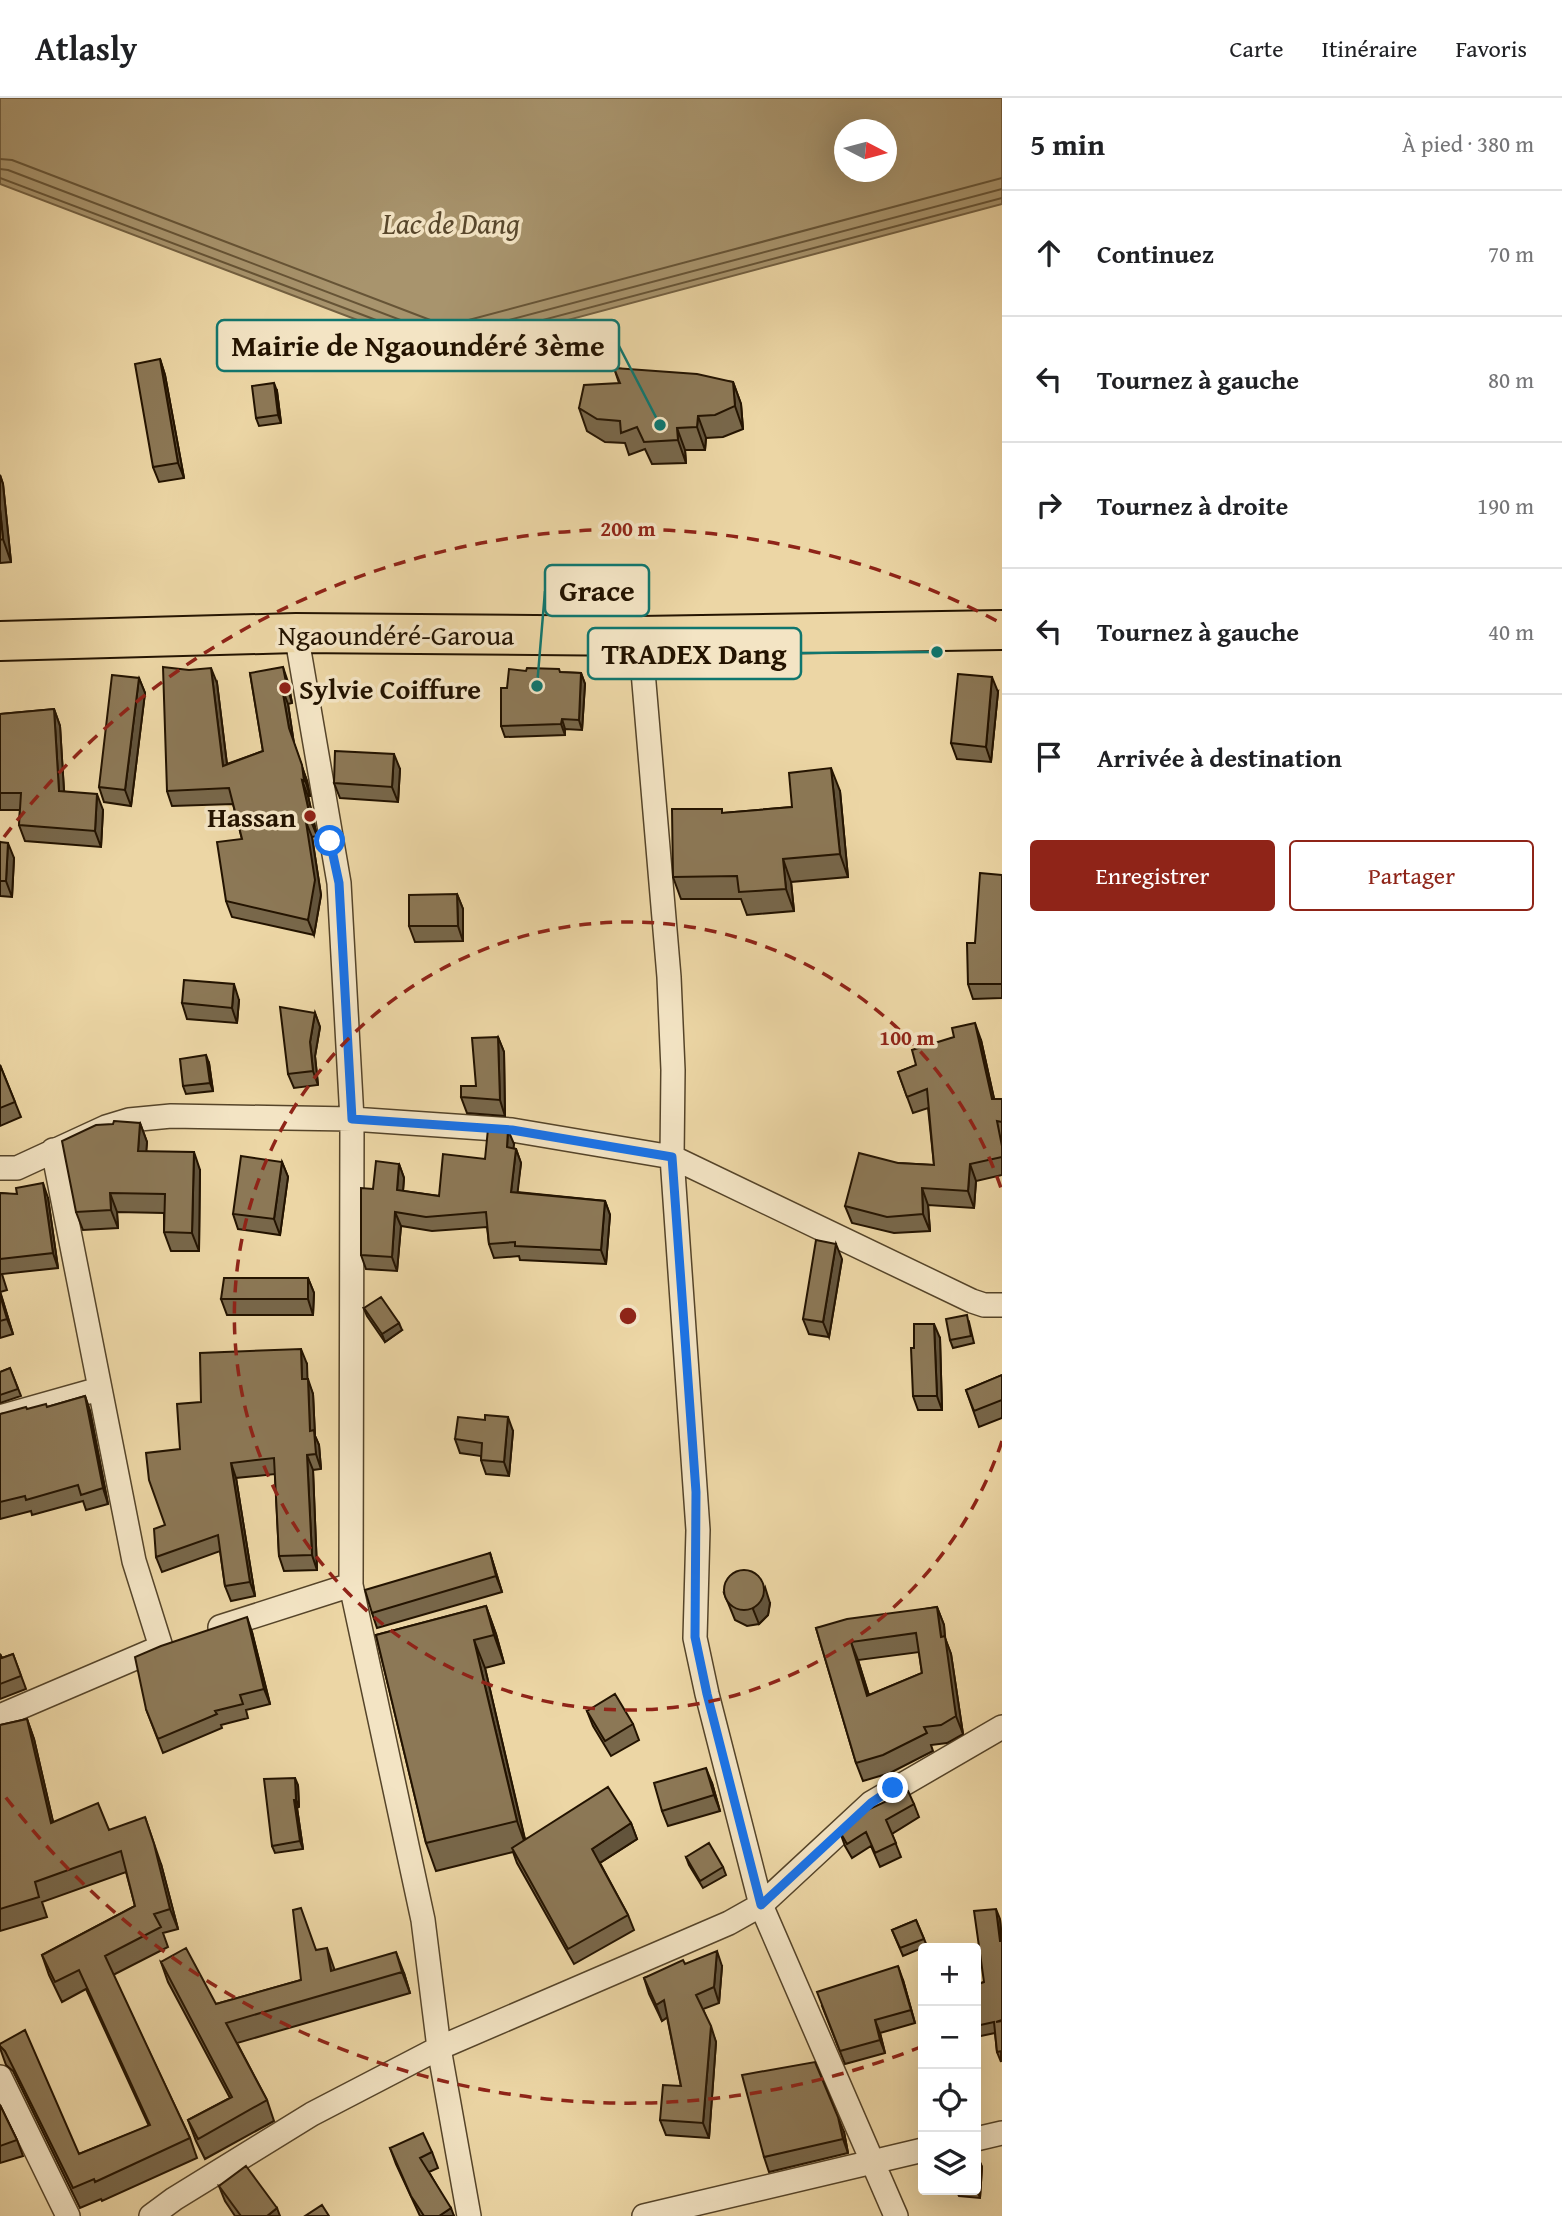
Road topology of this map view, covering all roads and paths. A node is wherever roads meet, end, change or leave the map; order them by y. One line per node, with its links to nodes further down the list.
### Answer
1 (1002, 629): 3 (highway, Ngaoundéré-Garoua)
2 (296, 633): 3 (highway, Ngaoundéré-Garoua); 4 (highway, Ngaoundéré-Garoua); 5 (street)
3 (640, 636): 7 (street)
4 (0, 641)
5 (352, 1119): 6 (street); 7 (street); 12 (street)
6 (53, 1150): 8 (street); 10 (street)
7 (672, 1157): 9 (street); 16 (street)
8 (0, 1168)
9 (1002, 1305)
10 (99, 1389): 11 (street); 13 (street)
11 (0, 1417)
12 (351, 1585): 13 (street); 17 (street)
13 (161, 1647): 14 (street)
14 (0, 1716)
15 (1002, 1727): 16 (street)
16 (761, 1905): 17 (street); 22 (street)
17 (439, 2048): 24 (street); 25 (street)
18 (0, 2077): 23 (street)
19 (1002, 2133): 20 (street)
20 (981, 2138)
21 (918, 2151): 22 (street)
22 (872, 2162): 26 (street); 27 (street)
23 (68, 2216)
24 (151, 2216)
25 (469, 2216)
26 (644, 2216)
27 (895, 2216)

